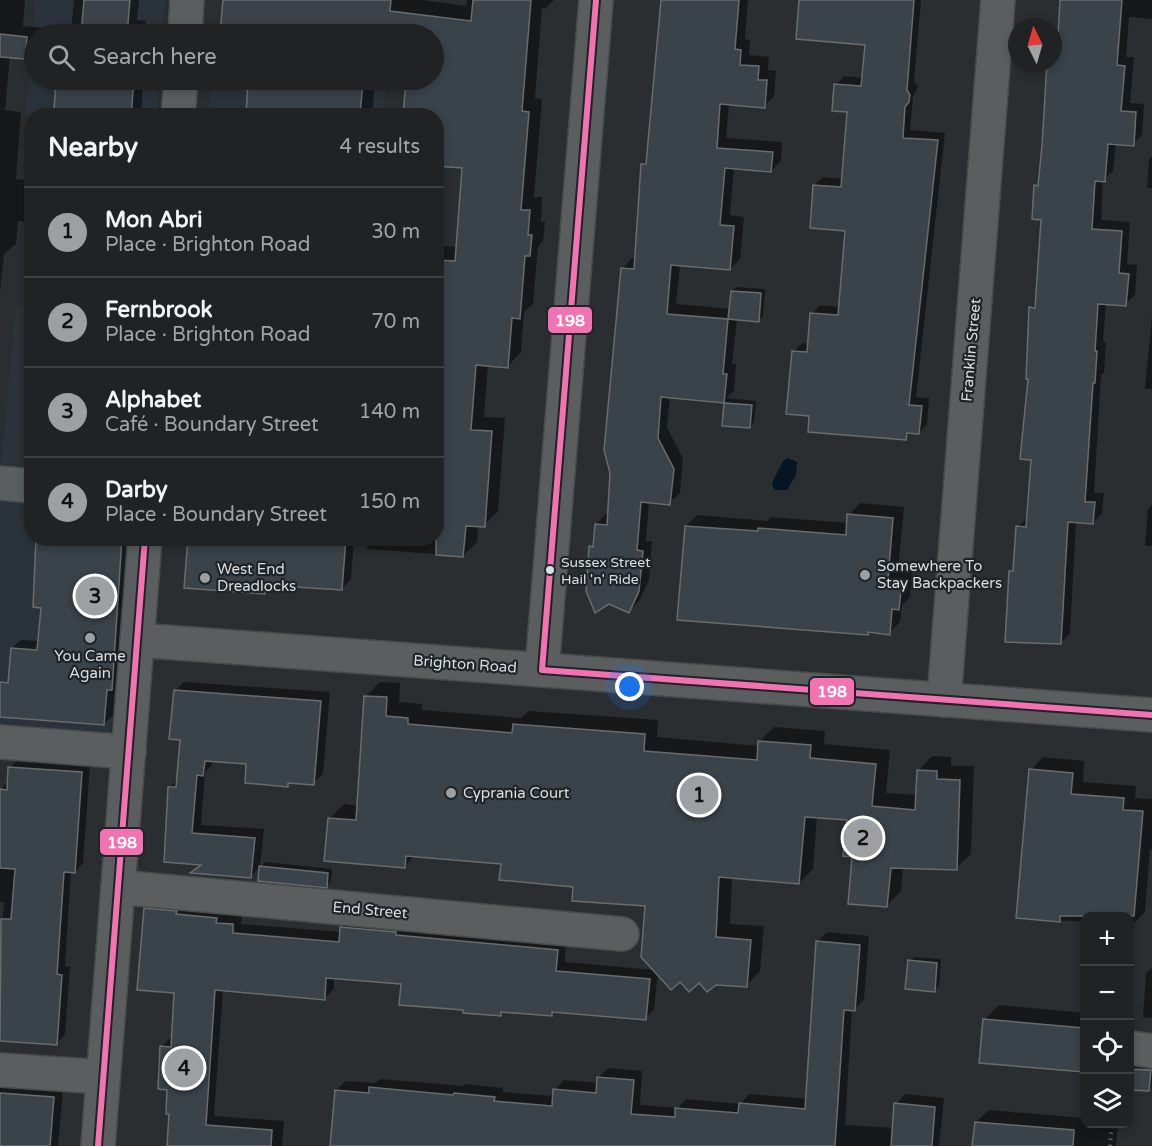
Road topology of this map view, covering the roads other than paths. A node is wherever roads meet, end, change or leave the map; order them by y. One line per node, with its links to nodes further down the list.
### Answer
1 (187, 0): 4 (street)
2 (596, 0): 11 (street)
3 (998, 0): 12 (street, Franklin Street)
4 (186, 24)
5 (180, 90): 6 (street)
6 (179, 108)
7 (0, 483): 8 (street)
8 (24, 485)
9 (144, 546): 10 (street)
10 (137, 640): 11 (street, Brighton Road); 15 (street)
11 (542, 670): 12 (street, Brighton Road)
12 (944, 700): 13 (street, Brighton Road)
13 (1152, 715)
14 (0, 742): 15 (street)
15 (129, 752): 16 (street)
16 (118, 887): 17 (street, End Street); 19 (street)
17 (622, 934)
18 (0, 1070): 19 (street)
19 (104, 1077): 20 (street)
20 (98, 1146)

